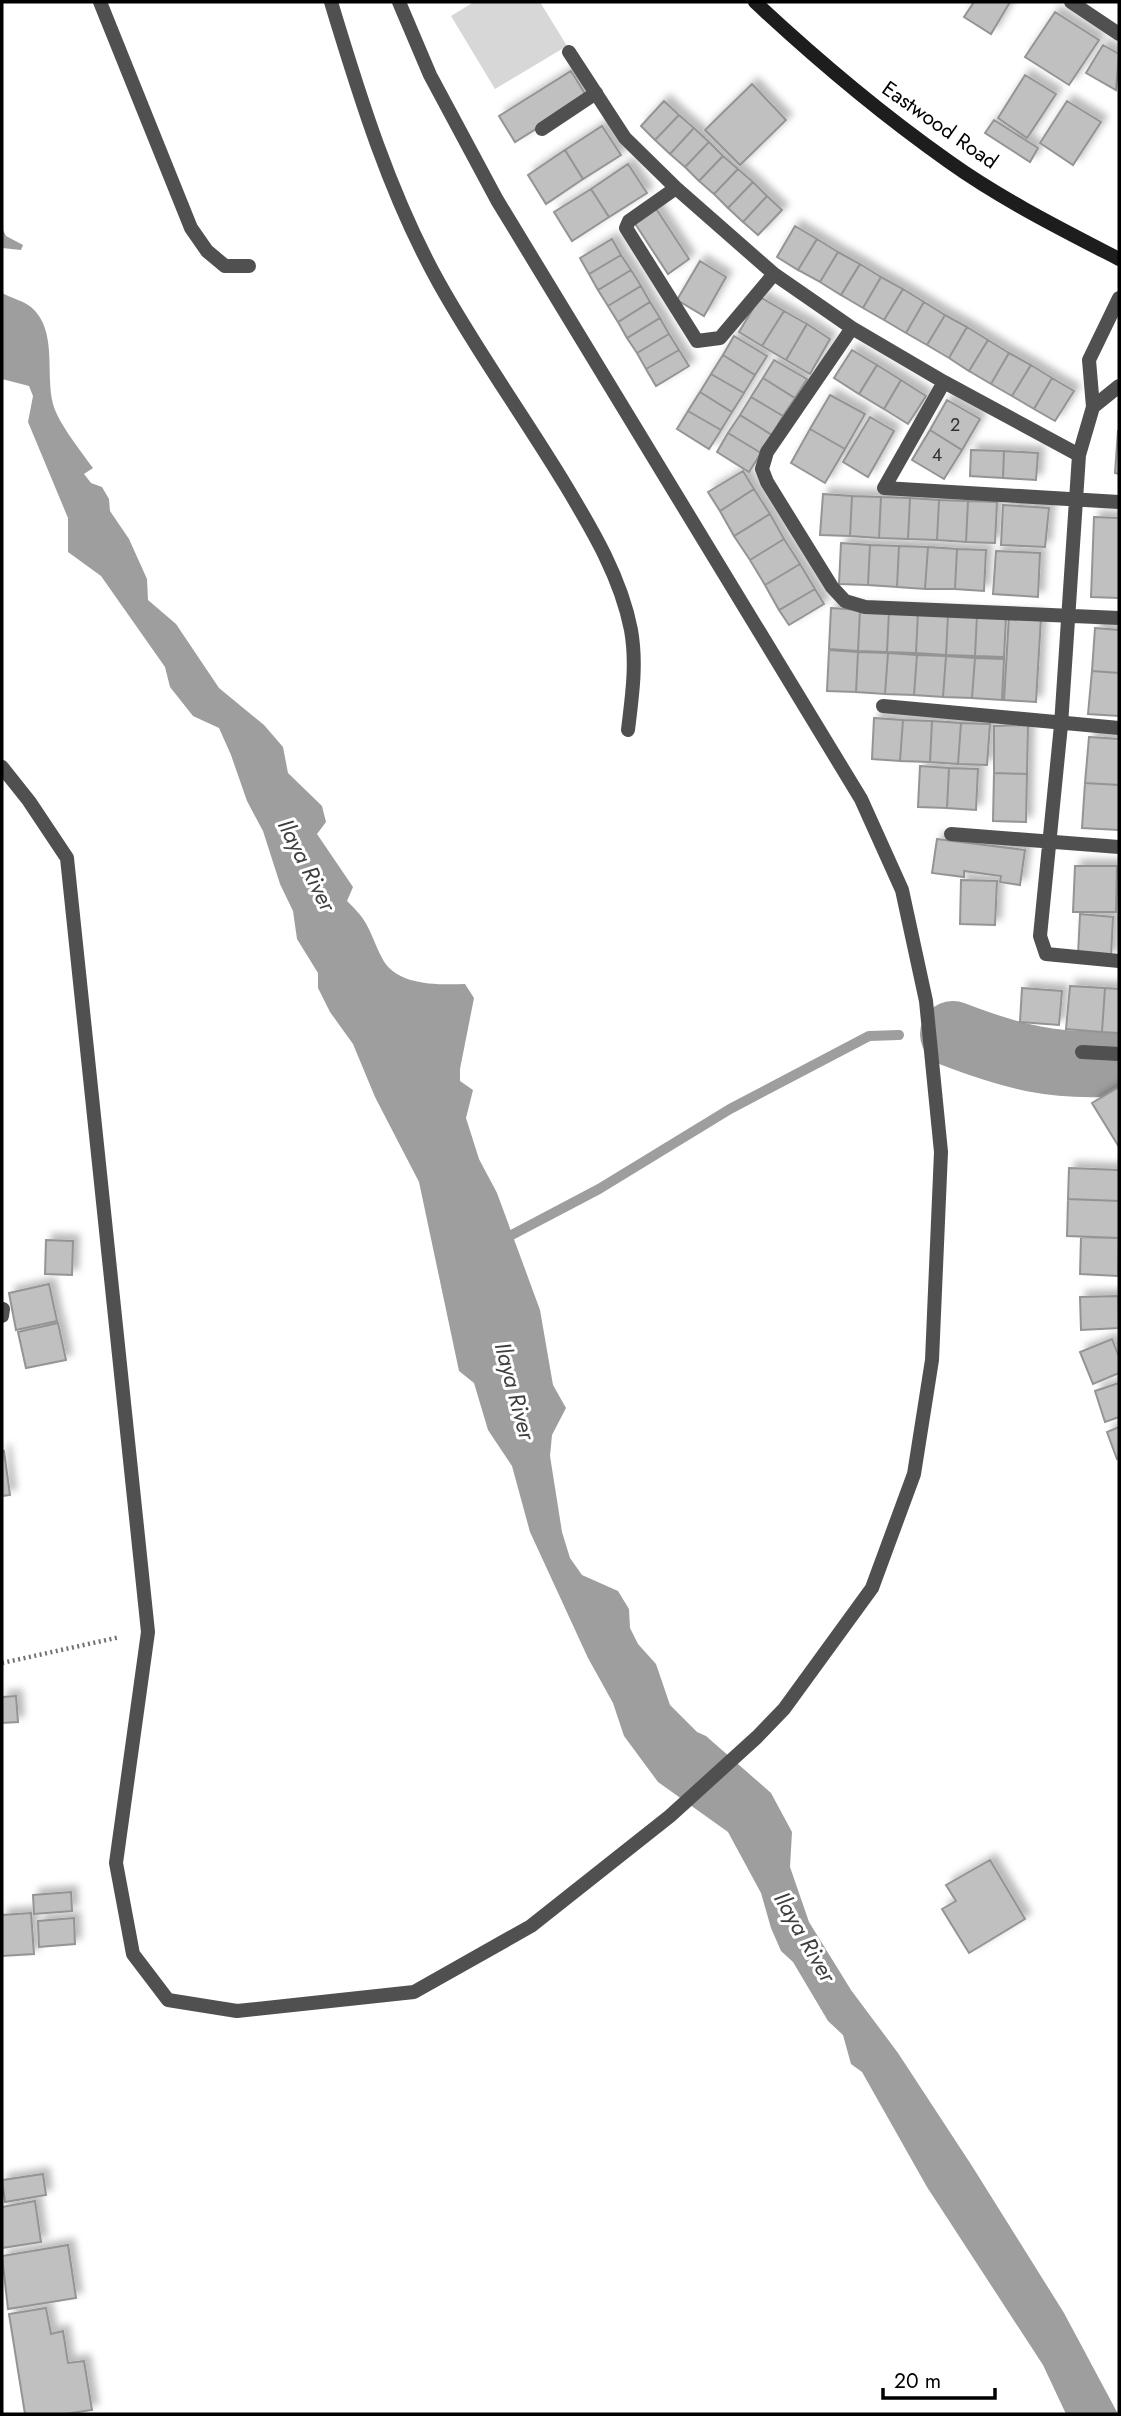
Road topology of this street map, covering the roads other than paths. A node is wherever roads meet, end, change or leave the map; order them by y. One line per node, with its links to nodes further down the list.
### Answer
1 (100, 2): 12 (street)
2 (331, 2): 27 (street)
3 (399, 2): 28 (street)
4 (755, 2): 11 (main road, Eastwood Road)
5 (1071, 2): 6 (street)
6 (1119, 34)
7 (569, 52): 8 (street)
8 (596, 93): 9 (street); 10 (street)
9 (542, 129)
10 (676, 188): 13 (street); 13 (street)
11 (1119, 259)
12 (249, 266)
13 (774, 274): 15 (street)
14 (1119, 298): 18 (street)
15 (852, 328): 16 (street); 22 (street)
16 (944, 382): 19 (street); 20 (street)
17 (1119, 386): 18 (street)
18 (1093, 407): 19 (street)
19 (1079, 455): 20 (street)
20 (1076, 500): 21 (street); 22 (street)
21 (1119, 502)
22 (1067, 615): 23 (street); 25 (street)
23 (1119, 618)
24 (883, 706): 25 (street)
25 (1061, 725): 26 (street); 30 (street)
26 (1119, 728)
27 (628, 730)
28 (2, 768)
29 (951, 834): 30 (street)
30 (1051, 843): 31 (street); 32 (street)
31 (1119, 848)
32 (1119, 961)
33 (1082, 1052): 34 (street)
34 (1119, 1054)

